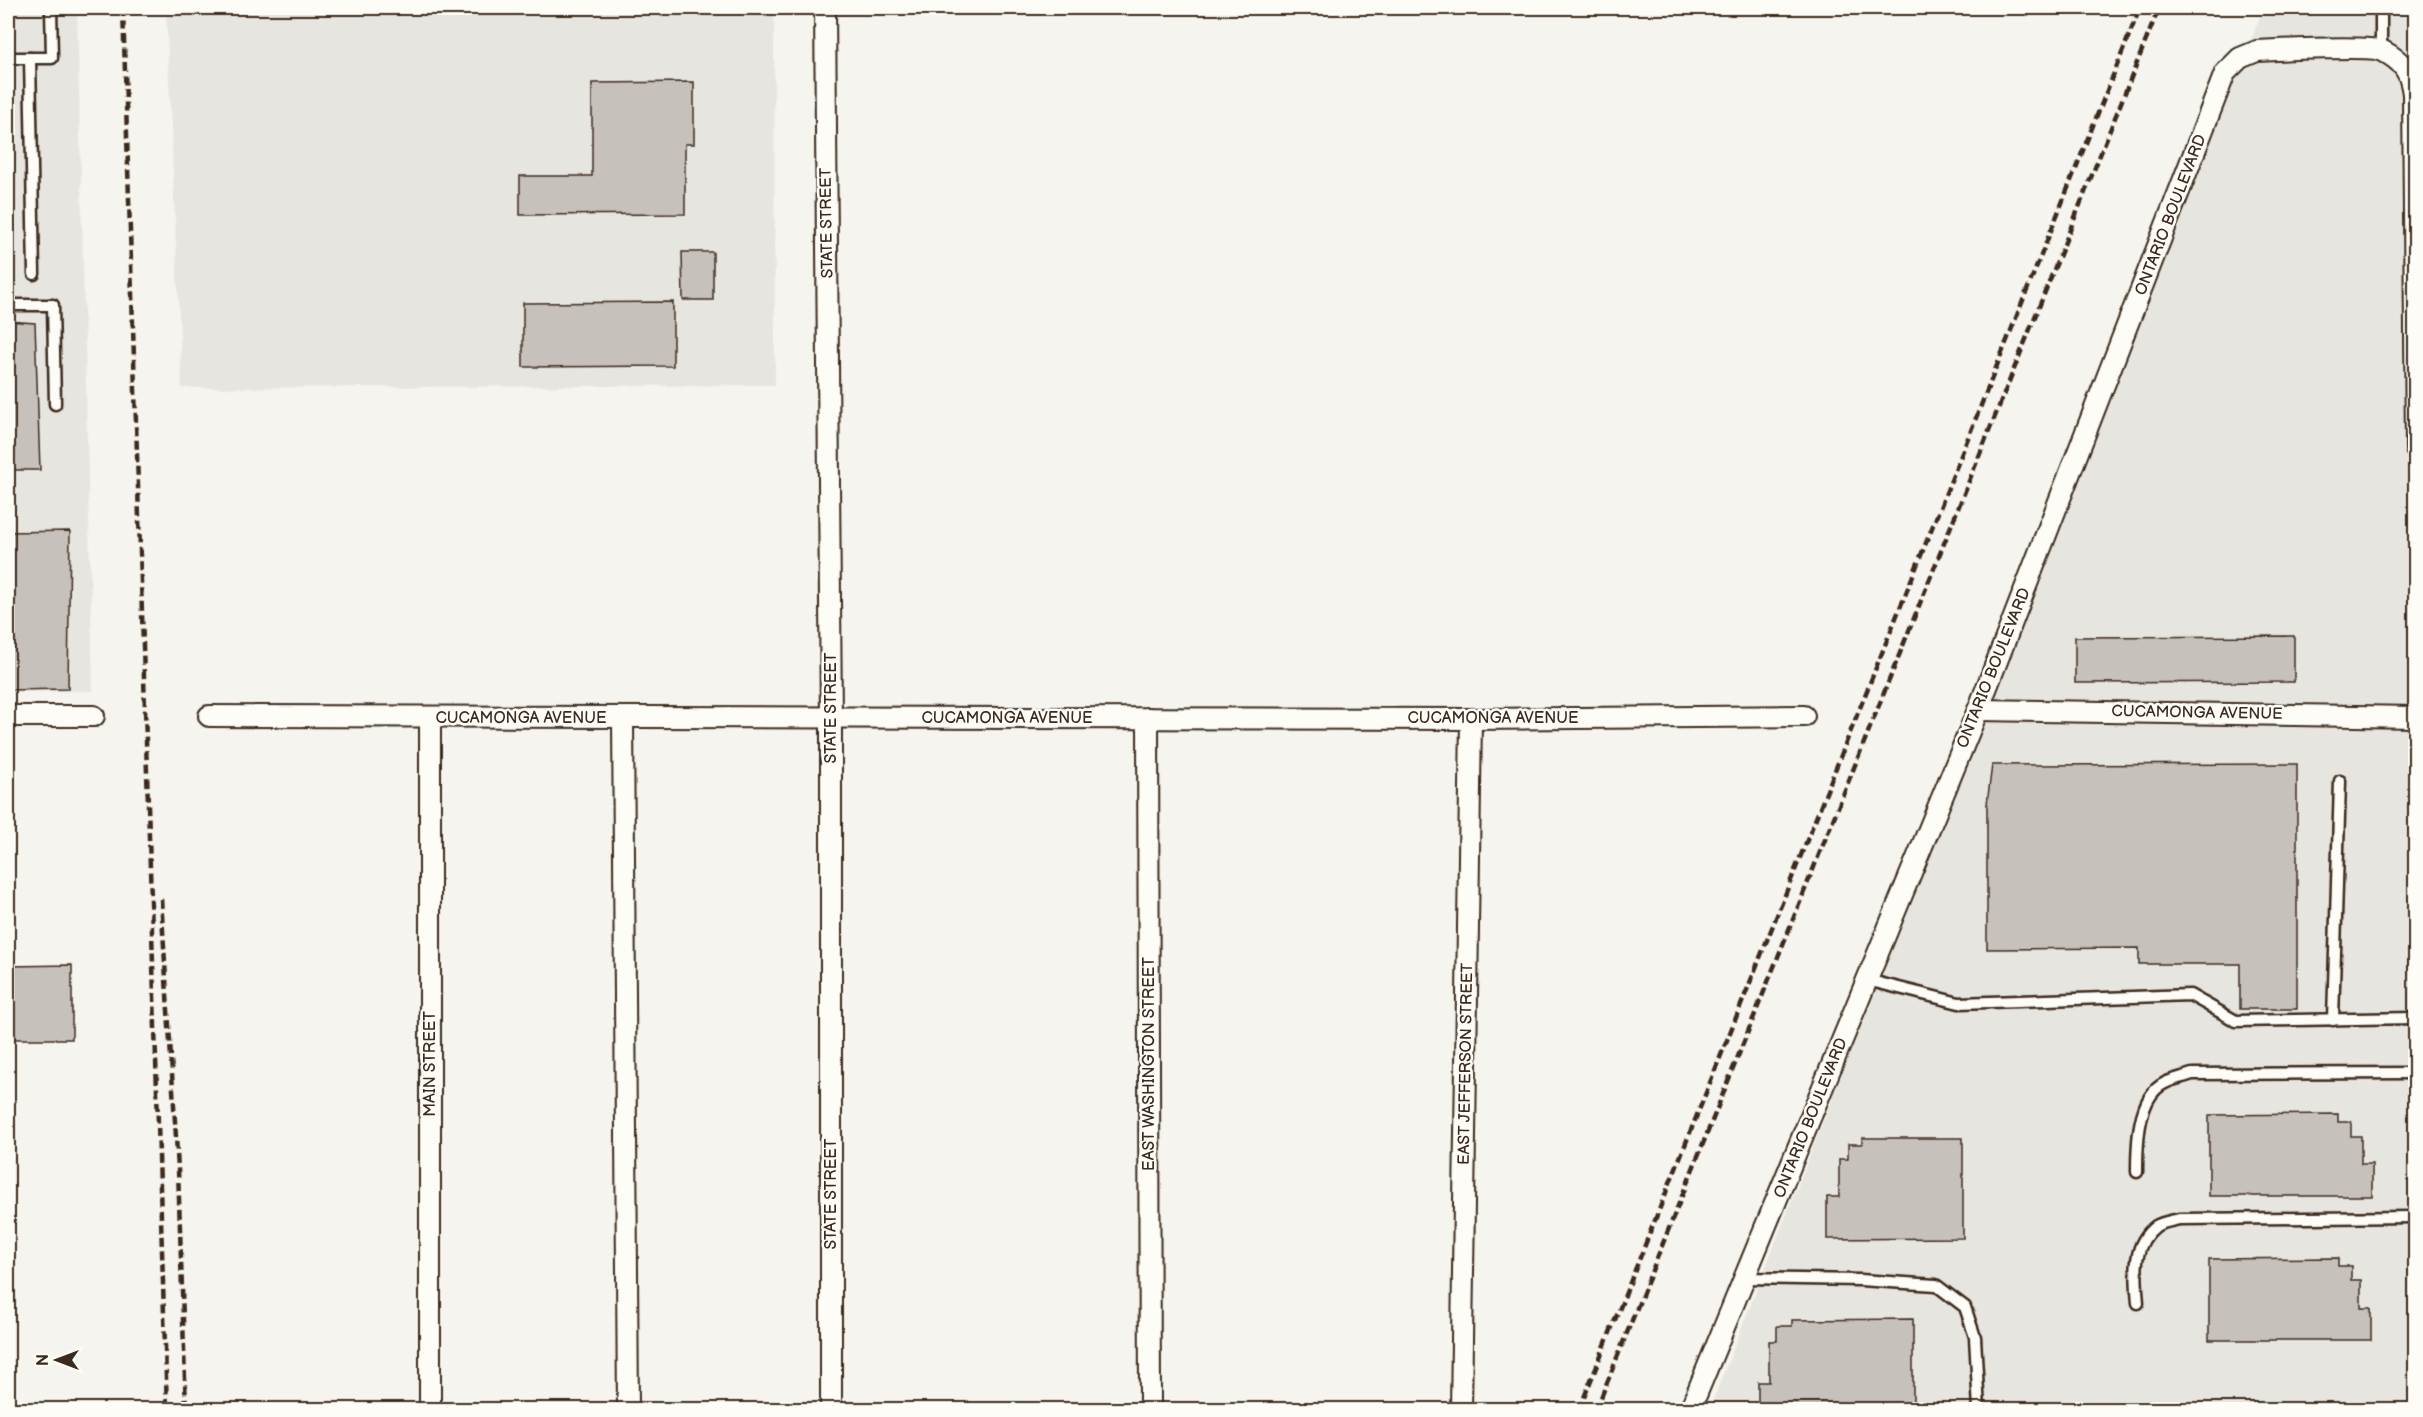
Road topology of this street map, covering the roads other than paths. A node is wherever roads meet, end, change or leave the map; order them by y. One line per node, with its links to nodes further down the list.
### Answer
1 (51, 8): 6 (lane)
2 (825, 8): 20 (street, STATE STREET)
3 (2381, 8): 4 (lane)
4 (2381, 50): 7 (street); 12 (street, ONTARIO BOULEVARD)
5 (8, 58): 6 (lane)
6 (30, 58): 8 (lane)
7 (2414, 149): 11 (street)
8 (34, 274)
9 (8, 305): 10 (lane)
10 (55, 404)
11 (2415, 449)
12 (1978, 710): 17 (street, CUCAMONGA AVENUE); 24 (street, ONTARIO BOULEVARD)
13 (8, 716): 14 (street)
14 (94, 716)
15 (209, 716): 18 (street, CUCAMONGA AVENUE)
16 (1804, 716): 22 (street, CUCAMONGA AVENUE)
17 (2415, 717)
18 (430, 718): 19 (street, CUCAMONGA AVENUE); 32 (street, MAIN STREET)
19 (623, 718): 20 (street, CUCAMONGA AVENUE); 33 (street)
20 (831, 718): 21 (street, CUCAMONGA AVENUE); 34 (street, STATE STREET)
21 (1148, 718): 22 (street, CUCAMONGA AVENUE); 35 (street, EAST WASHINGTON STREET)
22 (1471, 719): 36 (street, EAST JEFFERSON STREET)
23 (2340, 781): 26 (lane)
24 (1867, 980): 26 (lane); 30 (street, ONTARIO BOULEVARD)
25 (2415, 1018): 26 (lane)
26 (2333, 1020)
27 (2415, 1074): 28 (lane)
28 (2137, 1172)
29 (2415, 1217): 31 (lane)
30 (1744, 1278): 37 (street, ONTARIO BOULEVARD); 38 (lane)
31 (2138, 1303)
32 (430, 1410)
33 (628, 1410)
34 (831, 1410)
35 (1150, 1410)
36 (1461, 1410)
37 (1690, 1410)
38 (1979, 1410)

